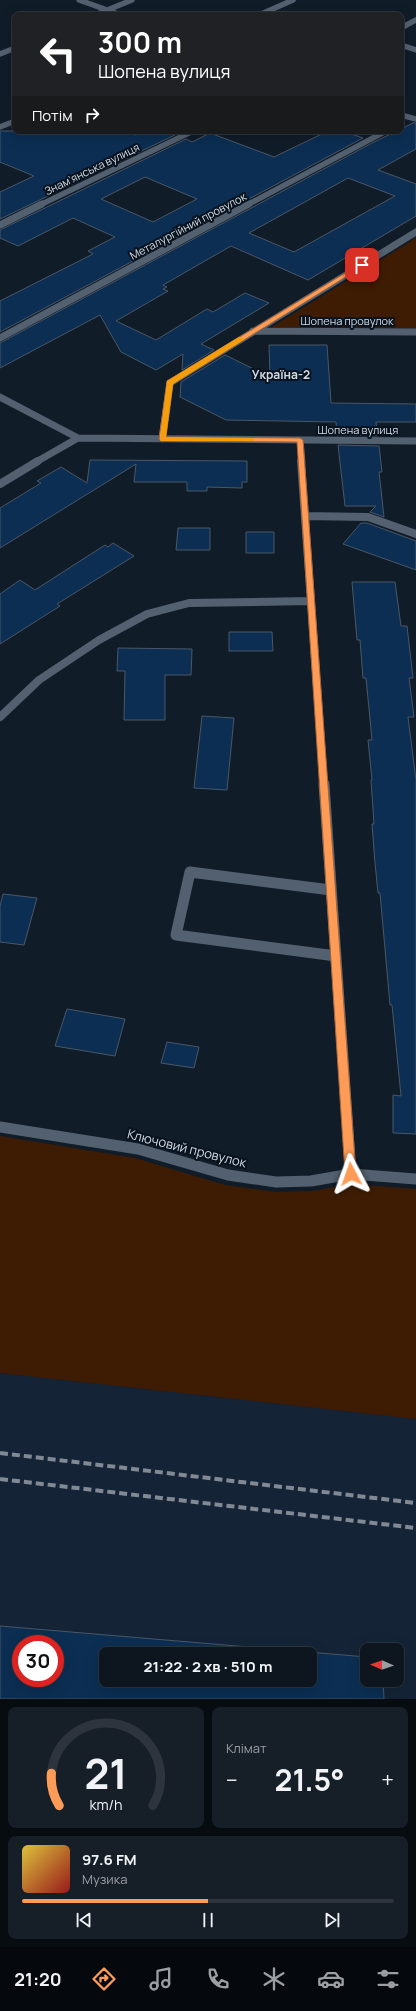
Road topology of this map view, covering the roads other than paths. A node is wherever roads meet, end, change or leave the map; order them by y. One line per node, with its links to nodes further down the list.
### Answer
1 (80, 0): 4 (street)
2 (132, 0): 4 (street)
3 (293, 0): 7 (street)
4 (107, 10): 5 (street); 6 (street)
5 (102, 12)
6 (113, 12)
7 (266, 12)
8 (416, 20): 9 (street)
9 (404, 26)
10 (404, 46): 12 (street)
11 (12, 49): 13 (street)
12 (416, 50)
13 (0, 54)
14 (404, 117): 15 (street)
15 (409, 118): 16 (street); 17 (street)
16 (416, 118)
17 (404, 121)
18 (12, 122): 19 (street)
19 (0, 128)
20 (187, 134): 22 (street, Знам’янська вулиця)
21 (380, 134): 26 (street, Металургійний провулок)
22 (0, 225)
23 (416, 232): 24 (street, Шопена провулок)
24 (253, 331): 25 (street, Шопена провулок); 29 (street, Шопена провулок)
25 (416, 332)
26 (0, 338)
27 (0, 397): 28 (street)
28 (78, 438): 29 (street, Шопена вулиця); 32 (street)
29 (162, 439): 30 (street, Шопена вулиця)
30 (300, 440): 31 (street, Шопена вулиця); 33 (street)
31 (416, 441)
32 (0, 484)
33 (305, 516): 34 (street); 35 (street)
34 (416, 534)
35 (311, 601): 36 (street); 37 (street)
36 (0, 717)
37 (331, 890): 38 (street); 38 (street)
38 (336, 956): 40 (street)
39 (0, 1126): 40 (street, Ключовий провулок)
40 (351, 1174): 41 (street, Ключовий провулок)
41 (416, 1179)

